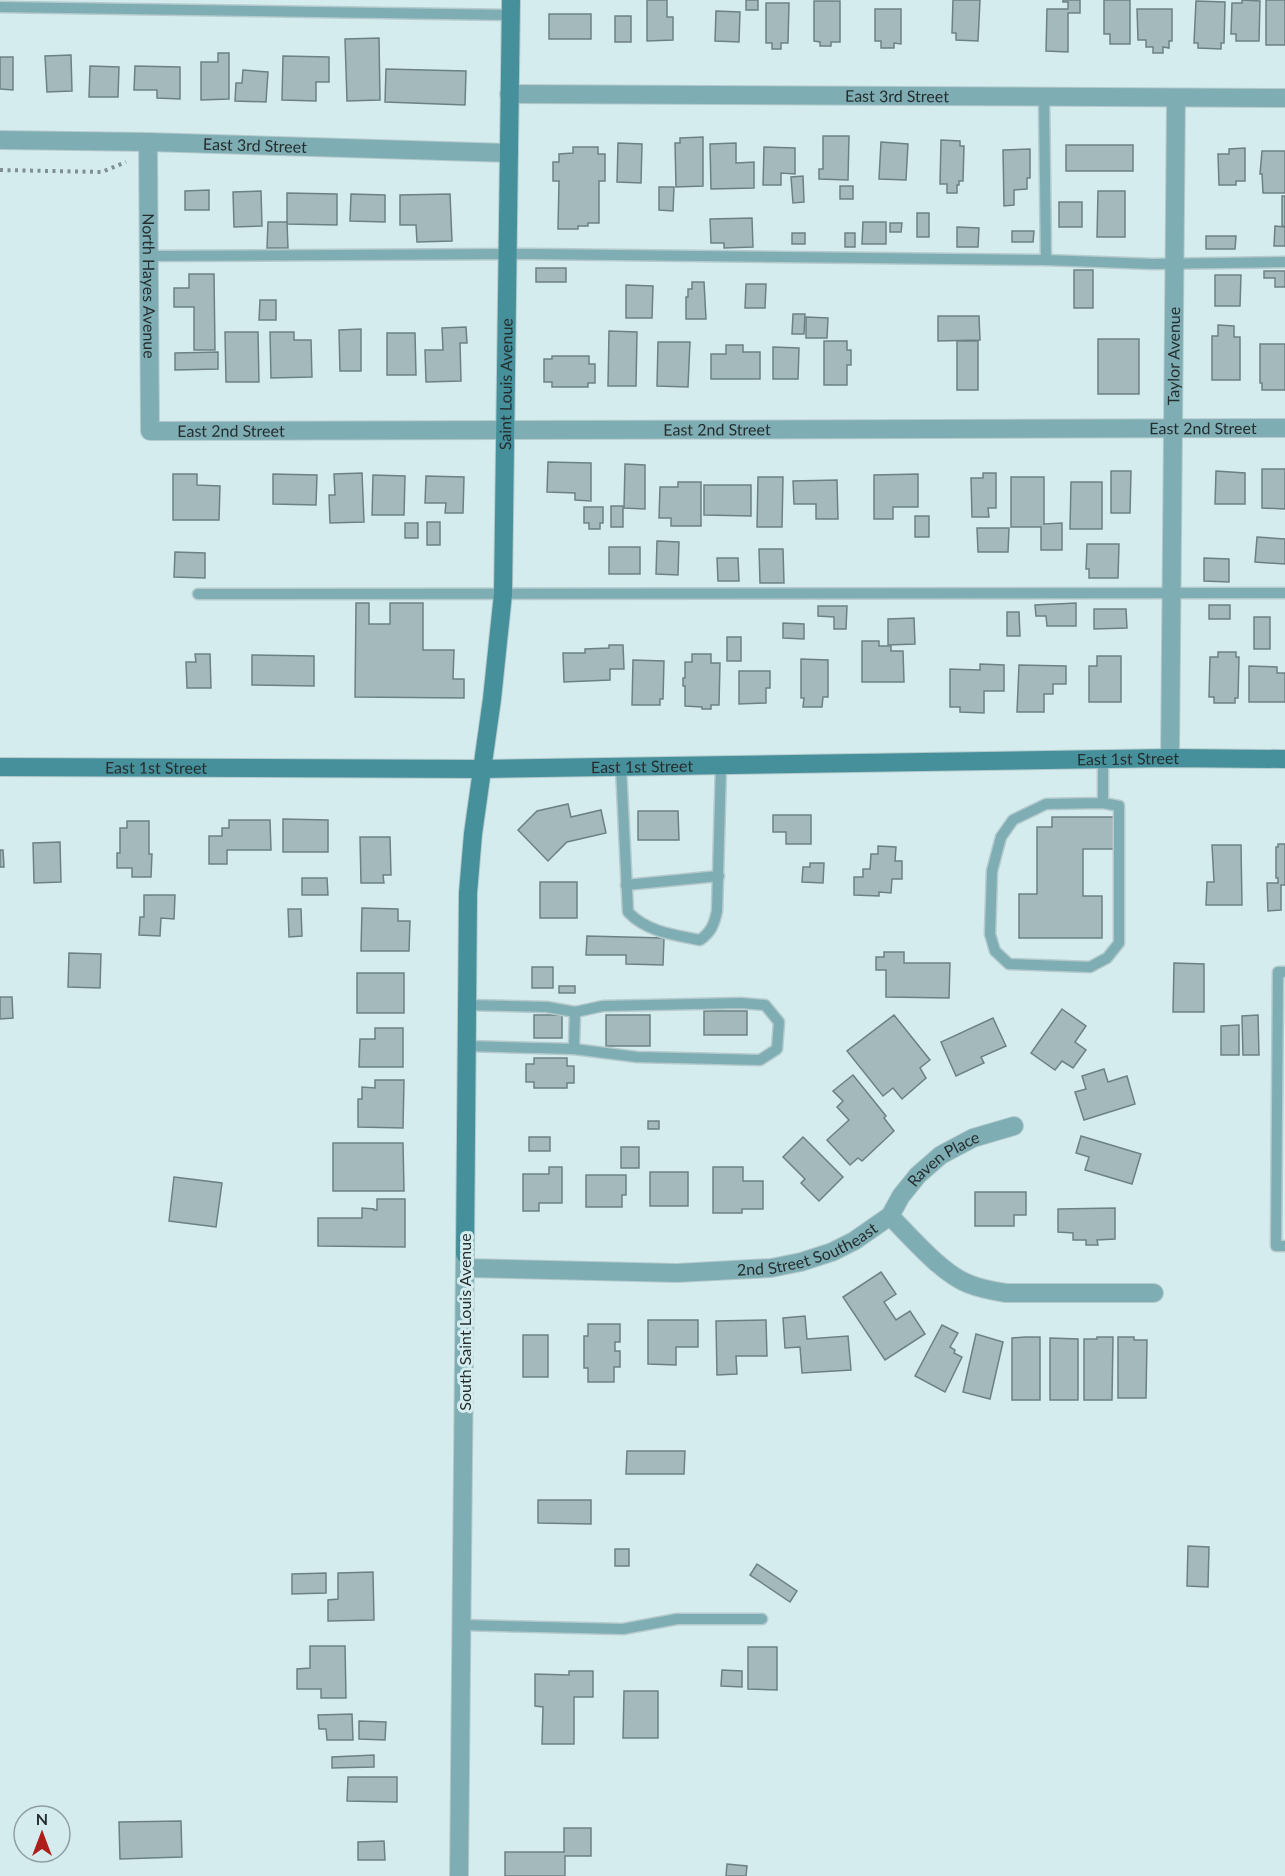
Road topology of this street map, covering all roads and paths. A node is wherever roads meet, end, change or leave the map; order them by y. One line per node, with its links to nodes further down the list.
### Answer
1 (0, 7): 2 (lane)
2 (510, 8): 3 (main road, Saint Louis Avenue)
3 (510, 94): 4 (street, East 3rd Street); 9 (main road, Saint Louis Avenue)
4 (1044, 97): 5 (street, East 3rd Street); 13 (lane)
5 (1176, 98): 6 (street, East 3rd Street); 14 (street, Taylor Avenue)
6 (1285, 99)
7 (0, 140): 8 (street, East 3rd Street)
8 (148, 142): 9 (street, East 3rd Street); 10 (path); 12 (street, North Hayes Avenue)
9 (509, 153): 11 (main road, Saint Louis Avenue)
10 (0, 170)
11 (508, 255): 12 (lane); 13 (lane); 18 (main road, Saint Louis Avenue)
12 (149, 256): 19 (street, North Hayes Avenue)
13 (1046, 260): 14 (lane)
14 (1174, 262): 15 (lane); 16 (street, Taylor Avenue)
15 (1285, 262)
16 (1172, 427): 17 (street, East 2nd Street); 18 (street, East 2nd Street); 22 (street, Taylor Avenue)
17 (1285, 428)
18 (505, 430): 19 (street, East 2nd Street); 21 (main road, Saint Louis Avenue)
19 (150, 431)
20 (198, 594): 21 (lane)
21 (503, 594): 22 (lane); 30 (main road, Saint Louis Avenue)
22 (1171, 594): 23 (lane); 24 (street, Taylor Avenue)
23 (1285, 594)
24 (1170, 758): 25 (main road, East 1st Street); 26 (main road, East 1st Street)
25 (1103, 759): 27 (main road, East 1st Street); 31 (lane)
26 (1285, 759)
27 (721, 765): 29 (main road, East 1st Street); 32 (lane)
28 (0, 766): 30 (main road, East 1st Street)
29 (621, 767): 30 (main road, East 1st Street); 33 (lane)
30 (482, 769): 35 (main road, South Saint Louis Avenue)
31 (1103, 803): 31 (lane)
32 (719, 876): 33 (lane); 33 (lane)
33 (626, 885)
34 (1285, 972): 41 (lane)
35 (467, 1005): 36 (lane); 37 (main road, South Saint Louis Avenue)
36 (575, 1012): 38 (lane); 38 (lane)
37 (467, 1046): 38 (lane); 42 (main road, South Saint Louis Avenue)
38 (574, 1049)
39 (1014, 1126): 40 (street, Raven Place)
40 (890, 1216): 42 (street, 2nd Street Southeast); 43 (street, 2nd Street Southeast)
41 (1285, 1246)
42 (465, 1261): 45 (street, South Saint Louis Avenue)
43 (1154, 1293)
44 (762, 1619): 45 (lane)
45 (462, 1624): 46 (street, South Saint Louis Avenue)
46 (459, 1876)

